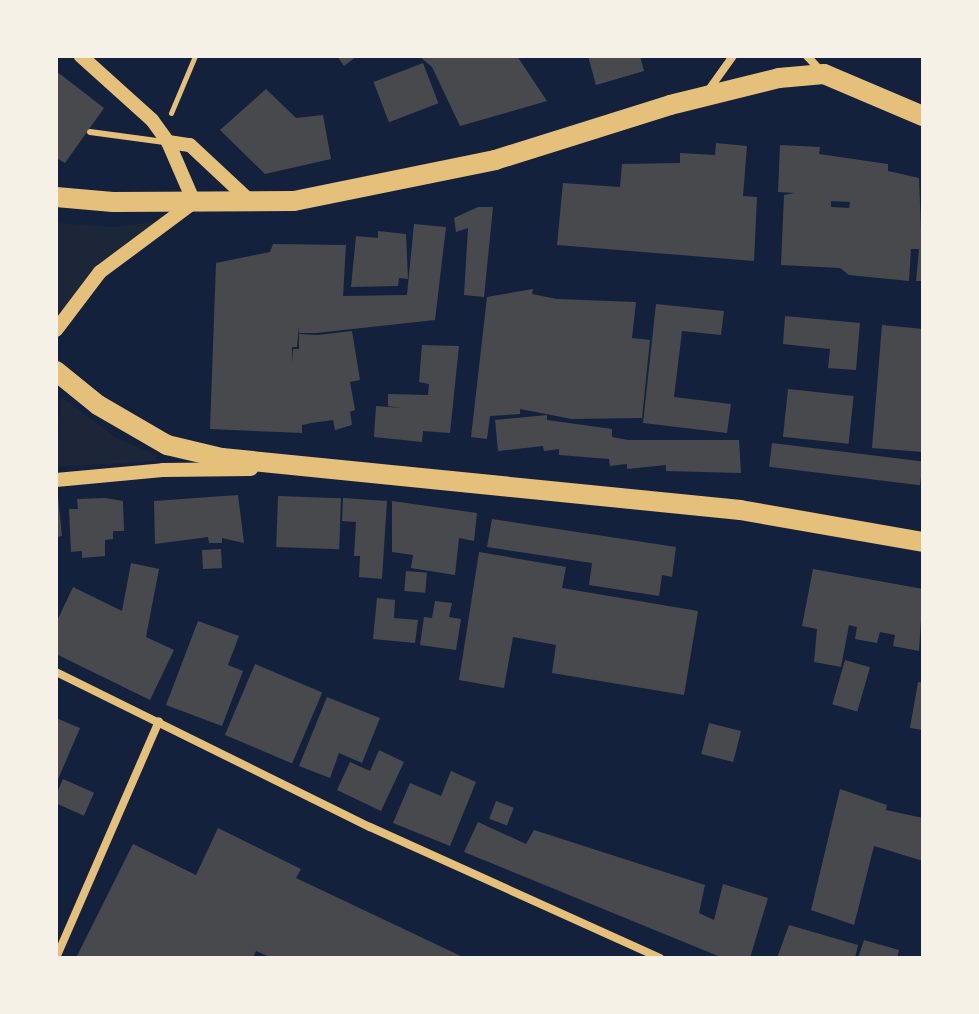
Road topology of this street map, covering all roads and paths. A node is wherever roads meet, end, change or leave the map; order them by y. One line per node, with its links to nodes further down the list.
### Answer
1 (81, 56): 10 (street)
2 (195, 56): 7 (path)
3 (733, 56): 6 (street)
4 (807, 56): 5 (street)
5 (821, 65): 6 (main road); 8 (main road)
6 (706, 95): 13 (main road)
7 (179, 106)
8 (923, 116)
9 (90, 132): 10 (lane)
10 (168, 142): 12 (street); 13 (street)
11 (56, 197): 12 (main road)
12 (194, 202): 13 (main road); 14 (street)
13 (251, 202)
14 (56, 330)
15 (56, 371): 16 (main road)
16 (299, 469): 17 (street); 18 (main road)
17 (56, 480)
18 (923, 542)
19 (56, 672): 20 (street)
20 (159, 721): 21 (street); 22 (street)
21 (56, 958)
22 (660, 958)

